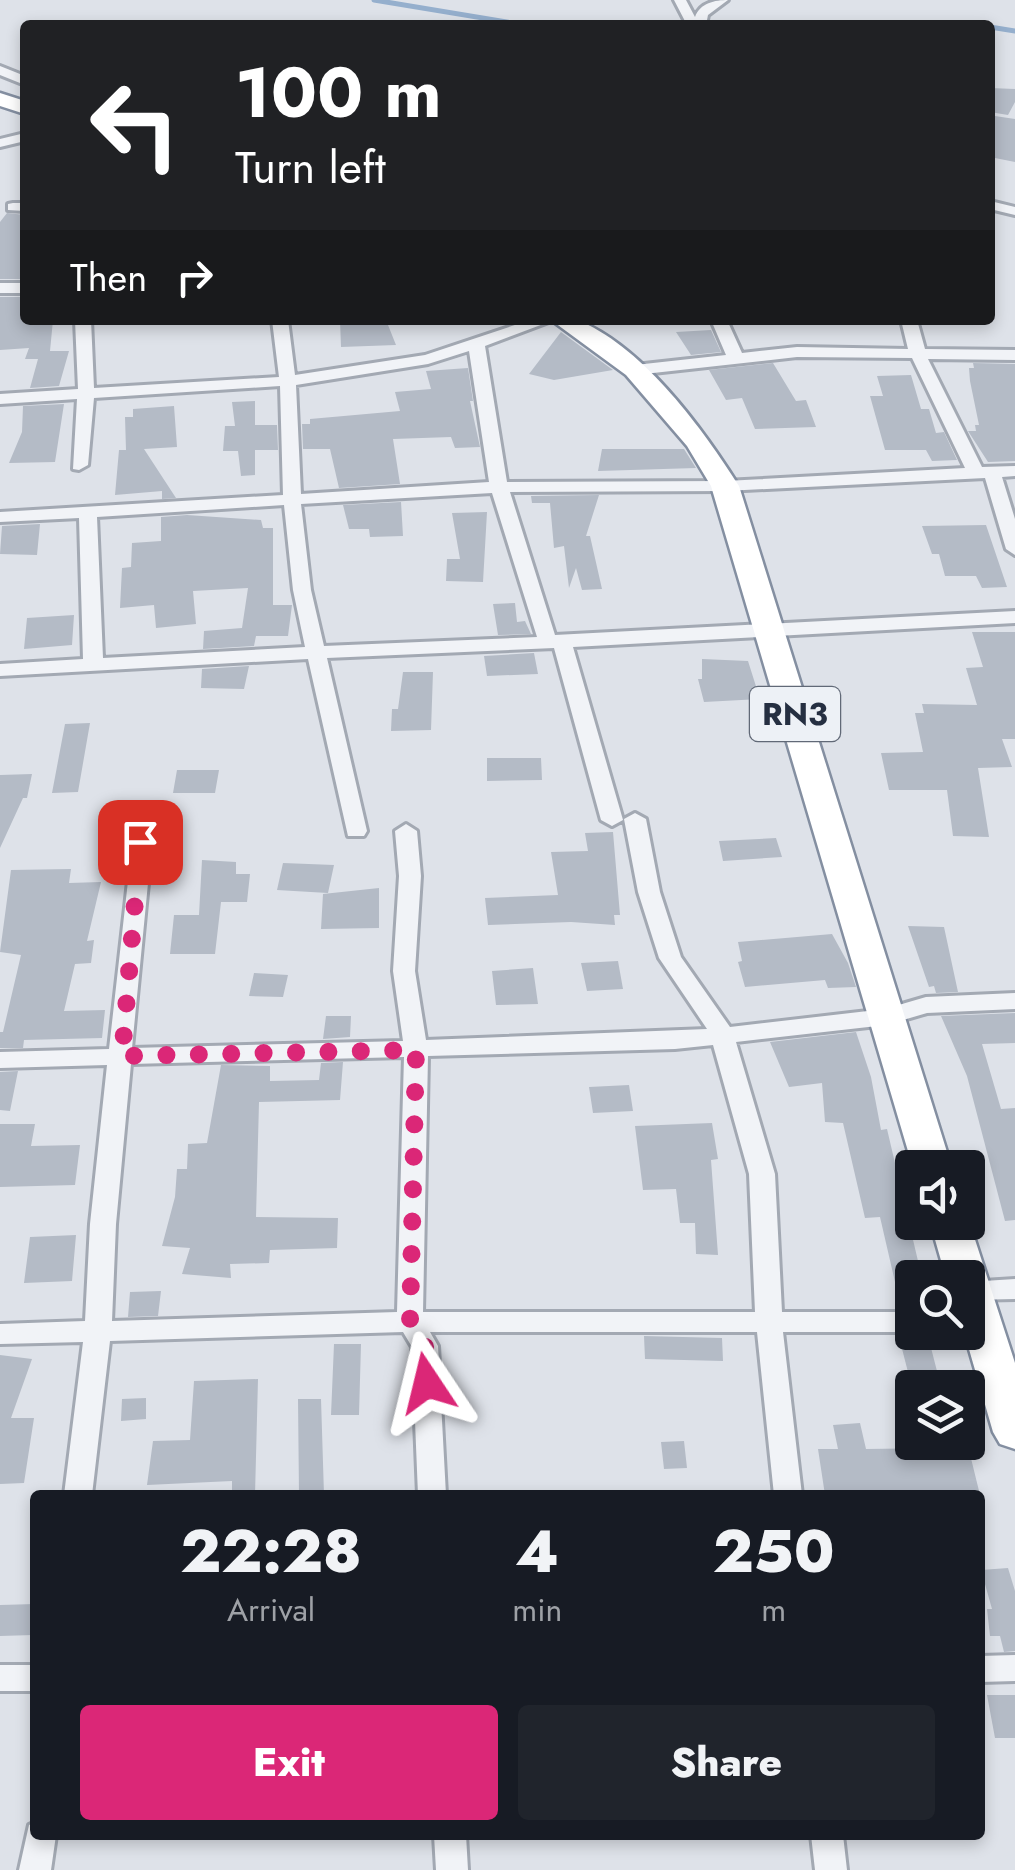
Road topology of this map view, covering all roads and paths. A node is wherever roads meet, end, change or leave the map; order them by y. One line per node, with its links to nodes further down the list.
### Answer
1 (722, 0): 2 (street)
2 (698, 20)
3 (83, 325): 15 (street)
4 (281, 325): 14 (street)
5 (530, 325): 9 (street)
6 (570, 325): 13 (highway, RN3)
7 (721, 325): 12 (street)
8 (910, 325): 10 (street)
9 (476, 342): 14 (street); 21 (street)
10 (918, 355): 11 (street); 12 (street); 19 (street)
11 (1015, 355)
12 (736, 358): 13 (street)
13 (634, 370): 20 (highway, RN3)
14 (288, 381): 15 (street); 22 (street)
15 (86, 391): 16 (street); 17 (street)
16 (0, 398)
17 (79, 465)
18 (1015, 471): 19 (street)
19 (984, 472): 20 (street); 25 (street)
20 (725, 486): 21 (street); 27 (highway, RN3)
21 (499, 487): 22 (street); 28 (street)
22 (292, 501): 23 (street); 29 (street)
23 (88, 512): 24 (street); 30 (street)
24 (0, 518)
25 (1015, 548)
26 (1015, 617): 27 (street)
27 (770, 634): 28 (street); 36 (highway, RN3)
28 (554, 639): 29 (street); 37 (street)
29 (319, 653): 30 (street); 32 (street)
30 (93, 664): 31 (street)
31 (0, 670)
32 (356, 830)
33 (406, 831): 38 (street)
34 (140, 842): 39 (street)
35 (1015, 1002): 36 (street)
36 (886, 1017): 37 (street); 41 (highway, RN3)
37 (722, 1032): 38 (street); 46 (street)
38 (416, 1050): 39 (street); 44 (street)
39 (122, 1056): 40 (street); 47 (street)
40 (0, 1060)
41 (927, 1150)
42 (1015, 1290): 43 (street)
43 (985, 1295)
44 (410, 1322): 46 (street); 47 (street); 52 (street)
45 (895, 1322): 46 (street)
46 (770, 1323): 53 (street)
47 (98, 1330): 48 (street); 51 (street)
48 (0, 1334)
49 (985, 1343): 50 (highway)
50 (1015, 1432)
51 (79, 1490)
52 (432, 1490)
53 (787, 1490)
54 (1015, 1668): 55 (street)
55 (985, 1670)
56 (0, 1678): 57 (street)
57 (30, 1678)
58 (39, 1840): 61 (street)
59 (450, 1840): 62 (street)
60 (828, 1840): 63 (street)
61 (34, 1870)
62 (452, 1870)
63 (831, 1870)

